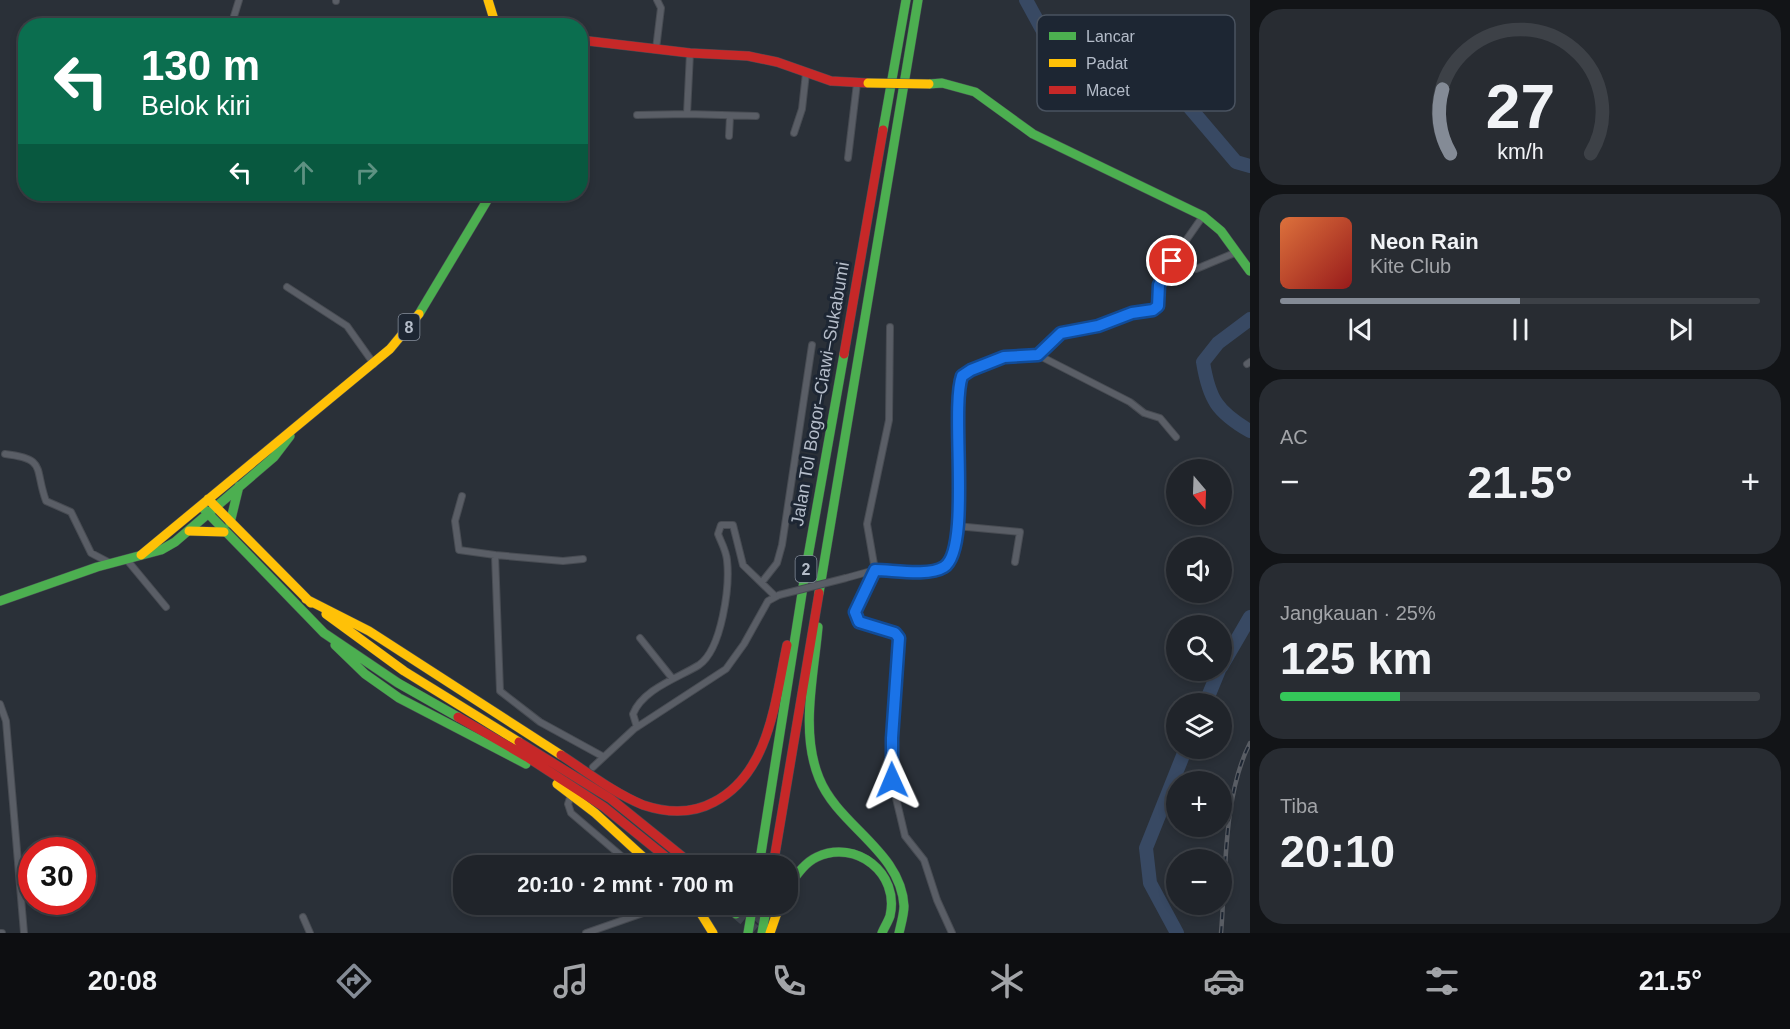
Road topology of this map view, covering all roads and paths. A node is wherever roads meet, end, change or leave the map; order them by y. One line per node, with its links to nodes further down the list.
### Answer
1 (238, 0): 6 (street)
2 (488, 0): 7 (main road)
3 (657, 0): 9 (street)
4 (906, 0): 48 (main road, Jalan Tol Bogor–Ciawi–Sukabumi / 2)
5 (918, 0): 45 (main road, Jalan Tol Bogor–Ciawi–Sukabumi / 2)
6 (233, 18)
7 (494, 18)
8 (588, 41): 9 (main road)
9 (656, 49): 10 (main road)
10 (690, 53): 11 (main road); 13 (street)
11 (806, 73): 12 (main road); 17 (street)
12 (856, 83): 19 (street); 21 (main road, bridge)
13 (687, 114): 14 (street); 15 (street)
14 (637, 115)
15 (730, 116): 16 (street); 18 (street)
16 (756, 116)
17 (794, 133)
18 (729, 136)
19 (848, 158)
20 (487, 201): 29 (main road, 8)
21 (1203, 216): 22 (main road); 28 (street)
22 (1237, 252): 23 (street); 24 (main road)
23 (1196, 269)
24 (1250, 271)
25 (287, 287): 29 (street)
26 (890, 327): 49 (street)
27 (812, 345): 50 (street)
28 (1038, 355): 31 (street); 38 (street)
29 (374, 364): 30 (main road, 8)
30 (293, 431): 33 (main road, 8); 35 (main road, 8)
31 (1176, 437)
32 (5, 454): 47 (street)
33 (239, 486): 36 (main road, 8); 37 (main road)
34 (462, 496): 42 (street)
35 (205, 502): 36 (main road); 41 (main road, 8)
36 (211, 510): 37 (main road); 39 (main road, 8); 40 (main road)
37 (230, 523): 52 (main road)
38 (956, 526): 46 (street); 49 (street)
39 (189, 531): 40 (main road); 41 (main road, 8)
40 (224, 532): 55 (main road)
41 (141, 555): 44 (main road, 8)
42 (495, 555): 43 (street); 60 (street)
43 (583, 559)
44 (127, 560): 47 (main road, 8); 54 (street)
45 (823, 561): 68 (main road, Jalan Tol Bogor–Ciawi–Sukabumi / 2); 84 (main road)
46 (1015, 562)
47 (110, 564): 53 (main road, 8)
48 (806, 568): 52 (main road); 67 (main road, Jalan Tol Bogor–Ciawi–Sukabumi / 2)
49 (875, 570): 51 (street, bridge); 85 (street)
50 (762, 582): 51 (street); 57 (street)
51 (777, 595): 59 (street)
52 (306, 599): 66 (main road)
53 (0, 601)
54 (166, 607)
55 (324, 633): 64 (main road); 65 (main road)
56 (640, 638): 57 (street)
57 (672, 678): 59 (street)
58 (0, 704): 76 (street)
59 (637, 727): 60 (street)
60 (602, 756): 61 (street)
61 (592, 766)
62 (570, 798): 63 (street)
63 (620, 855)
64 (640, 855)
65 (663, 855)
66 (680, 855)
67 (761, 855)
68 (775, 855)
69 (798, 872): 83 (main road)
70 (638, 915): 78 (street)
71 (701, 915): 79 (main road)
72 (751, 915): 80 (main road)
73 (765, 915): 81 (main road)
74 (776, 915): 82 (main road)
75 (303, 916): 77 (street)
76 (24, 933)
77 (310, 933)
78 (586, 933)
79 (712, 933)
80 (748, 933)
81 (762, 933)
82 (770, 933)
83 (882, 933)
84 (899, 933)
85 (952, 933)

